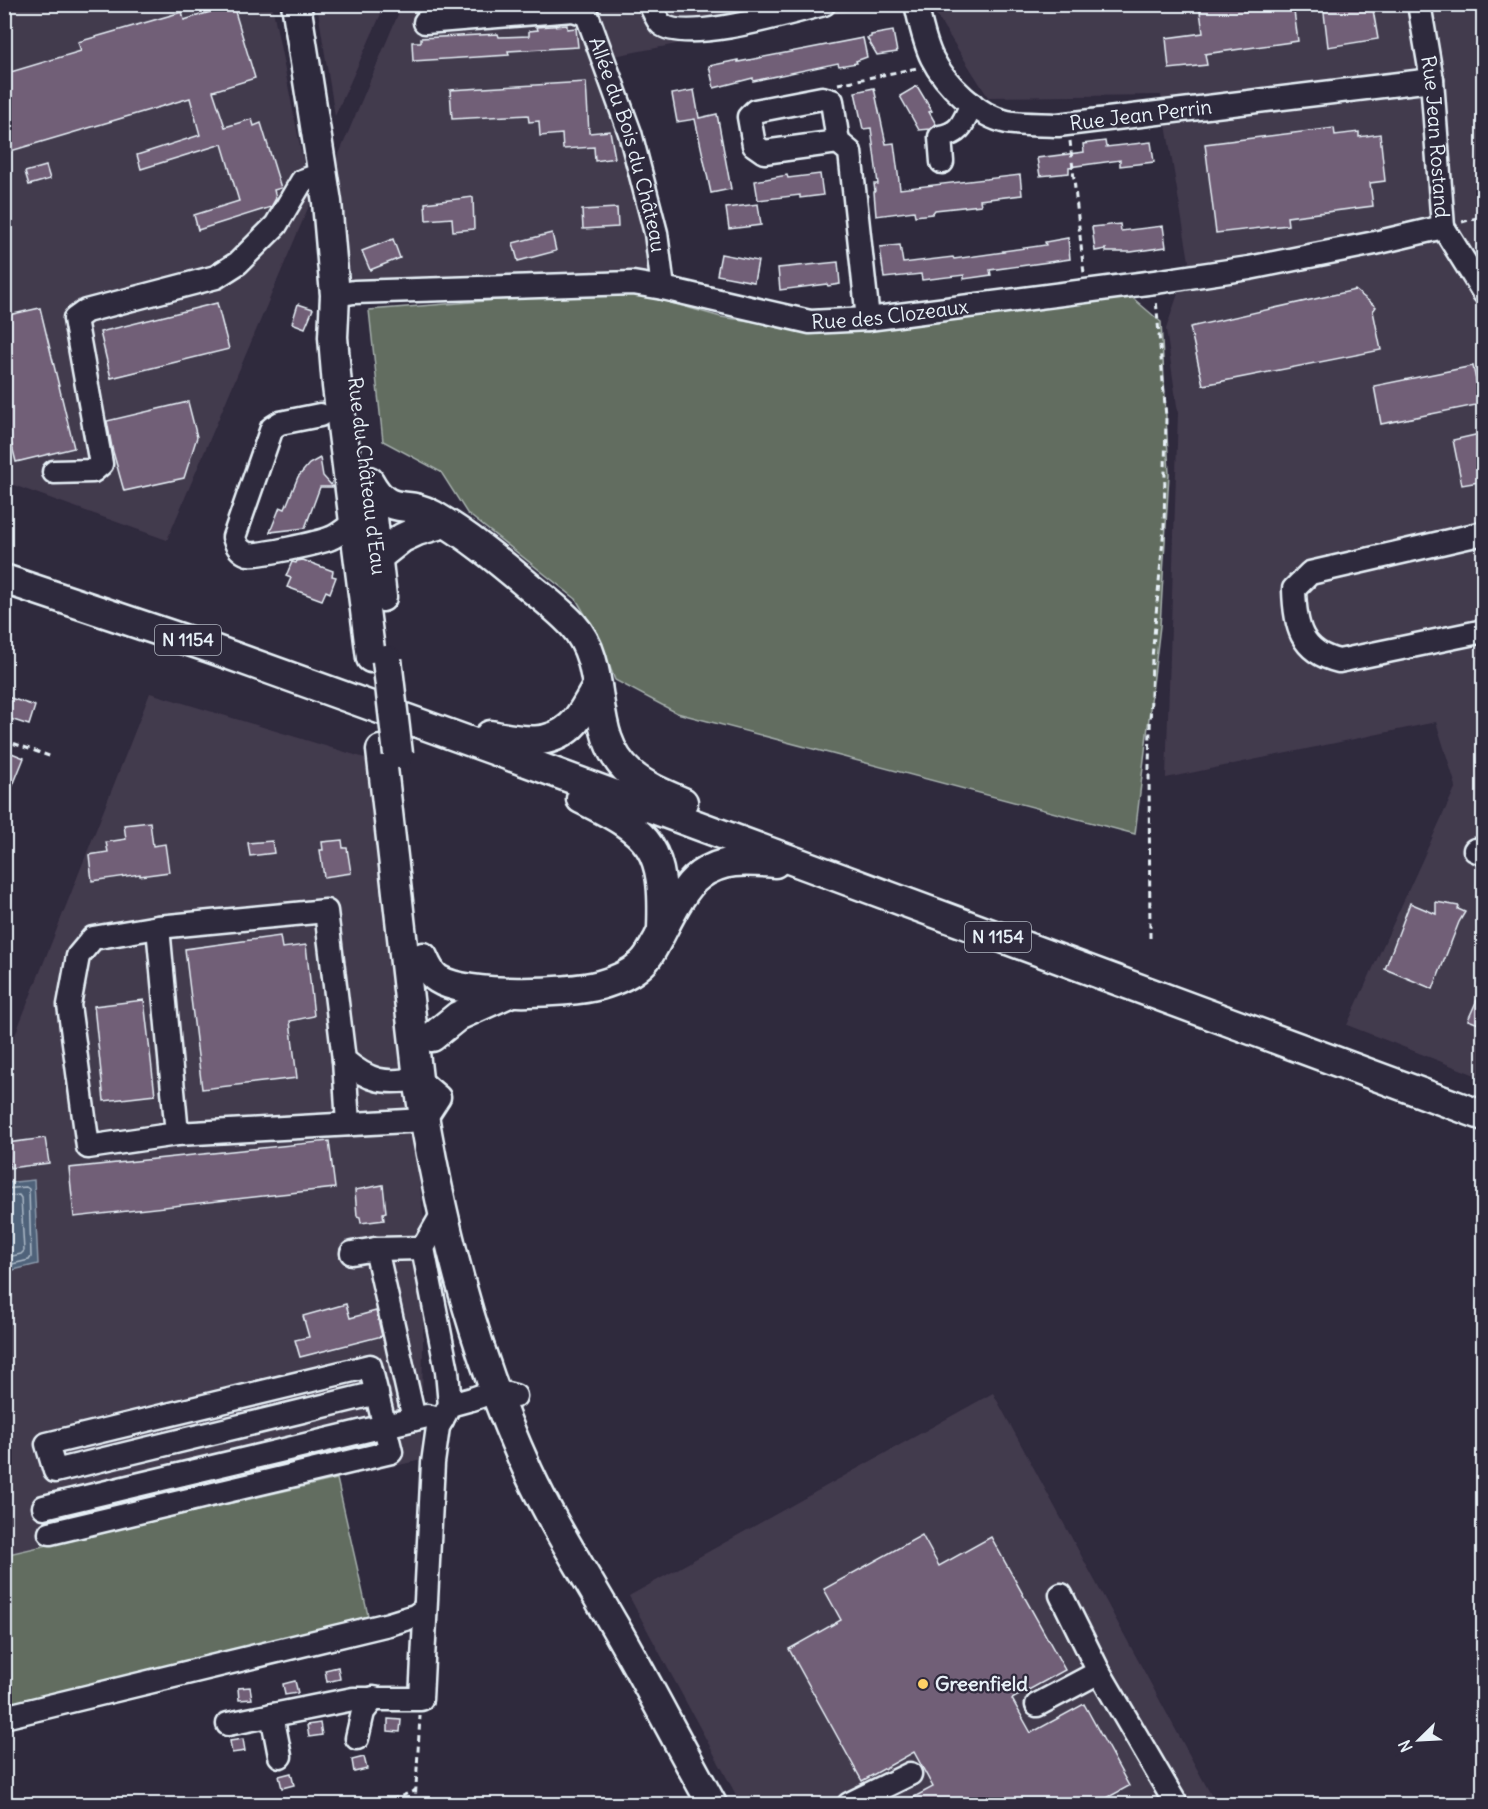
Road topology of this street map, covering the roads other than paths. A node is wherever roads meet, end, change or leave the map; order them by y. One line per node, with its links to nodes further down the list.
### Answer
1 (296, 4): 12 (main road, Rue du Château d'Eau)
2 (650, 4): 3 (street)
3 (824, 4)
4 (916, 4): 9 (street, Rue Jean Perrin)
5 (1419, 4): 8 (street, Rue Jean Rostand)
6 (585, 9): 7 (street); 14 (street, Allée du Bois du Château)
7 (425, 22)
8 (1432, 80): 9 (street, Rue Jean Perrin); 13 (street, Rue Jean Rostand)
9 (972, 104): 11 (street)
10 (838, 142): 10 (street); 17 (street)
11 (942, 162)
12 (322, 174): 16 (main road, Rue du Château d'Eau); 19 (street)
13 (1443, 227): 15 (street, Rue Jean Rostand); 17 (street, Rue des Clozeaux)
14 (663, 288): 16 (street, Rue des Clozeaux); 17 (street, Rue des Clozeaux)
15 (1484, 293)
16 (335, 295): 20 (main road, Rue du Château d'Eau); 20 (main road, Rue du Château d'Eau)
17 (868, 319)
18 (320, 415): 20 (street)
19 (54, 472)
20 (379, 528): 24 (main road, Rue du Château d'Eau); 24 (main road, Rue du Château d'Eau); 25 (main road)
21 (1484, 533): 23 (street)
22 (4, 579): 26 (main road, N 1154)
23 (1484, 631)
24 (379, 659): 27 (main road)
25 (597, 687): 26 (main road); 29 (main road)
26 (453, 736): 28 (main road, N 1154)
27 (390, 752): 34 (main road); 34 (main road)
28 (502, 753): 29 (main road, N 1154); 32 (main road)
29 (722, 834): 30 (main road, N 1154)
30 (804, 865): 32 (main road); 39 (main road, N 1154)
31 (158, 927): 37 (street); 41 (street); 41 (street)
32 (662, 932): 33 (main road)
33 (509, 993): 34 (main road); 35 (main road)
34 (429, 996): 35 (main road); 36 (main road); 38 (main road)
35 (458, 1016): 36 (main road)
36 (432, 1037): 38 (main road)
37 (344, 1060): 38 (street); 40 (street)
38 (414, 1100): 40 (street); 42 (main road); 46 (main road)
39 (1484, 1116)
40 (348, 1124): 41 (street)
41 (177, 1134)
42 (442, 1215): 43 (street); 46 (main road)
43 (423, 1248): 44 (street); 48 (street)
44 (376, 1249): 45 (street); 49 (street)
45 (352, 1253)
46 (505, 1386): 48 (street); 64 (main road)
47 (377, 1393): 47 (street); 50 (street)
48 (446, 1412): 49 (street); 54 (street)
49 (414, 1419): 50 (street)
50 (385, 1426): 51 (street); 52 (street)
51 (44, 1507)
52 (50, 1533)
53 (1062, 1594): 55 (street)
54 (425, 1609): 56 (street); 59 (street)
55 (1099, 1672): 57 (street); 66 (street)
56 (374, 1698): 58 (street); 61 (street)
57 (1037, 1705)
58 (272, 1715): 60 (street); 62 (street)
59 (4, 1717)
60 (228, 1724)
61 (357, 1738)
62 (280, 1756)
63 (910, 1774): 65 (street)
64 (712, 1804)
65 (849, 1804)
66 (1176, 1804)

